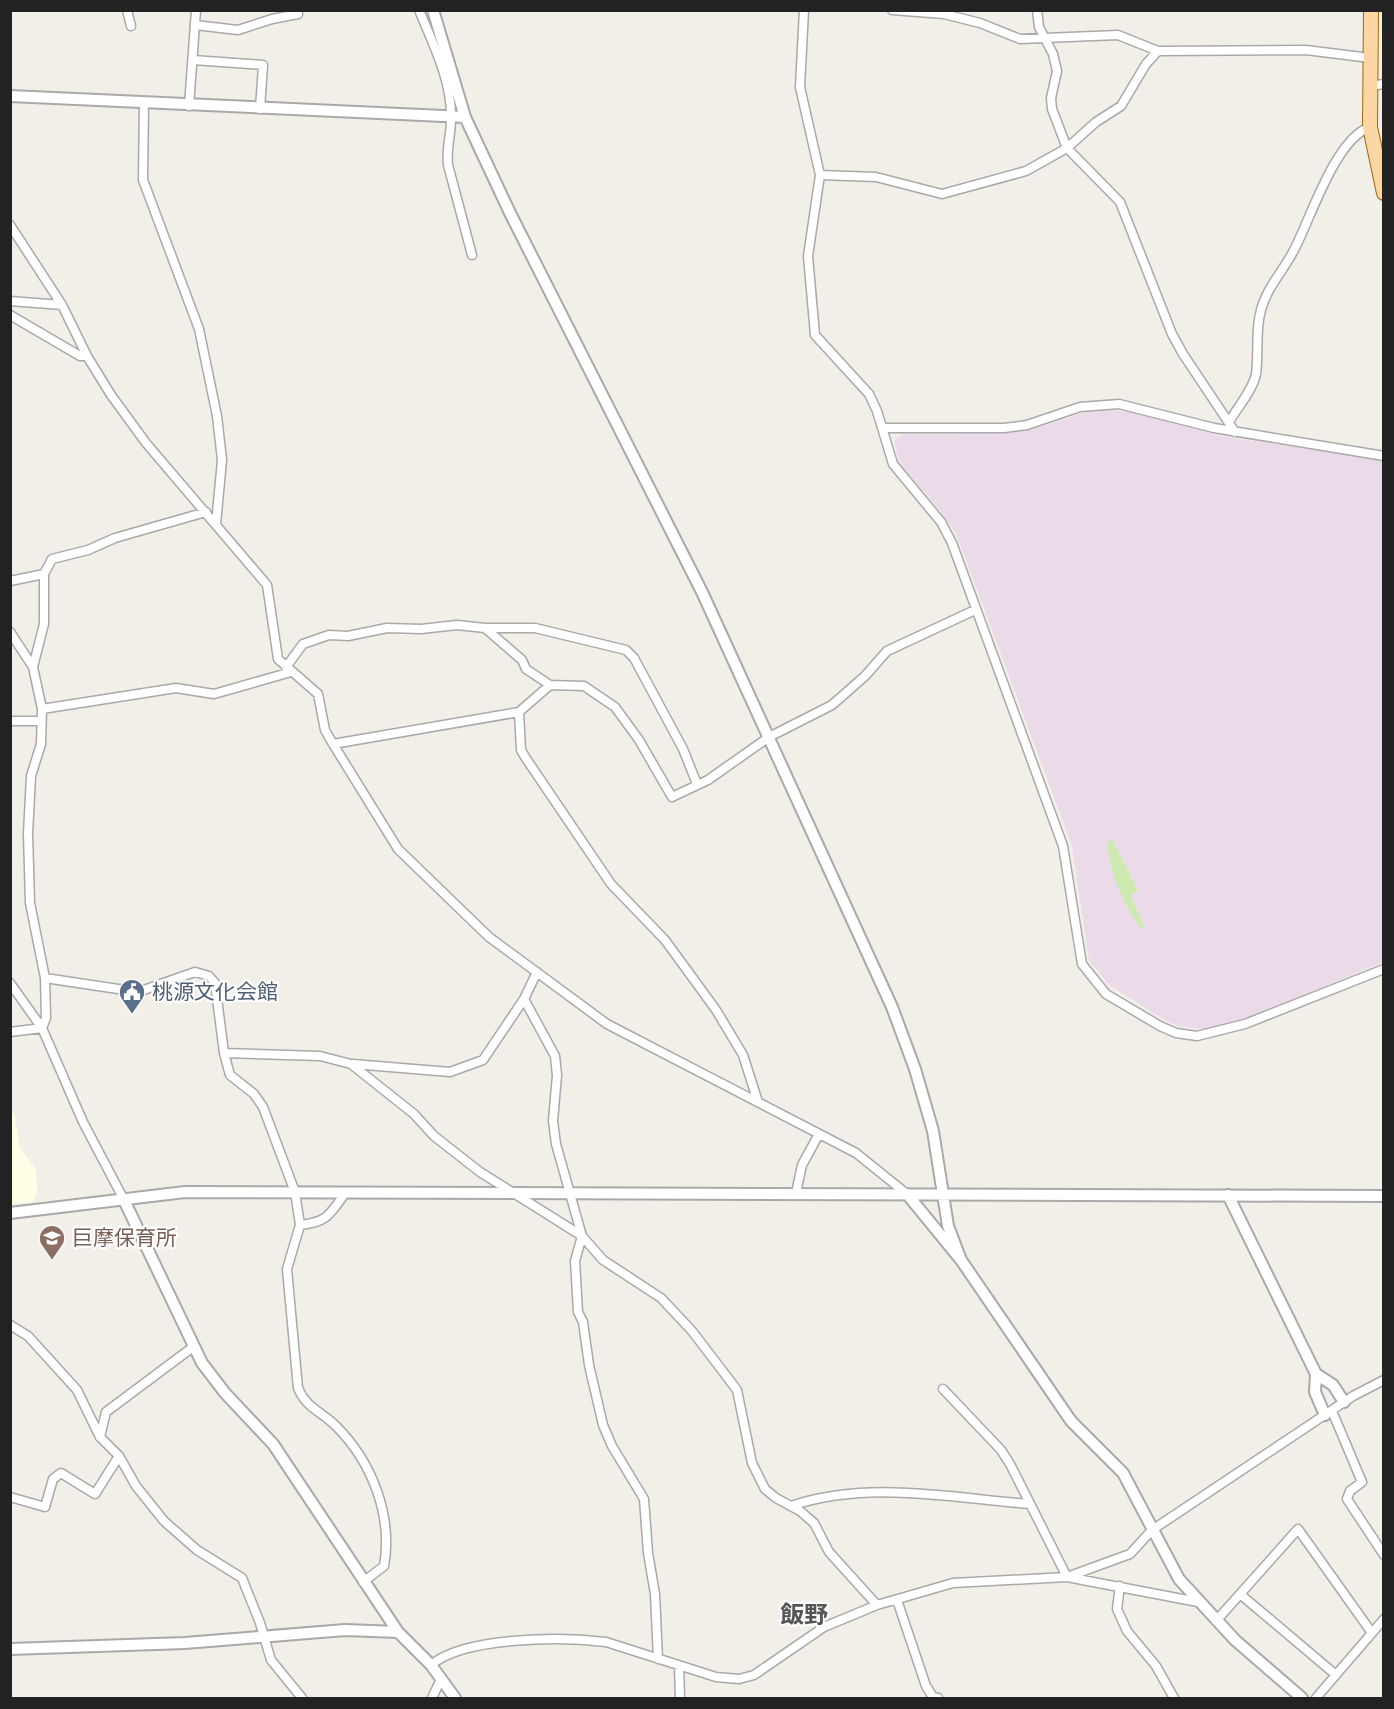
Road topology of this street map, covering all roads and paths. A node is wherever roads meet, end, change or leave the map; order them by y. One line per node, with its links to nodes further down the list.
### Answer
1 (127, 10): 11 (street)
2 (196, 10): 10 (street)
3 (297, 10): 10 (street)
4 (419, 10): 22 (street)
5 (433, 10): 21 (street)
6 (804, 10): 25 (street)
7 (892, 10): 12 (street)
8 (1037, 10): 12 (street)
9 (1371, 10): 14 (main road)
10 (195, 25): 15 (street)
11 (131, 26)
12 (1044, 40): 13 (street); 24 (street)
13 (1158, 51): 14 (street); 24 (street)
14 (1370, 58): 16 (main road)
15 (193, 60): 19 (street); 20 (street)
16 (1376, 85): 23 (main road)
17 (10, 96): 18 (street)
18 (144, 103): 19 (street); 38 (street)
19 (189, 106): 20 (street)
20 (260, 109): 22 (street)
21 (465, 117): 22 (street); 51 (street)
22 (451, 118): 28 (street)
23 (1370, 127): 26 (main road); 33 (street)
24 (1067, 148): 25 (street); 33 (street)
25 (820, 175): 34 (street)
26 (1383, 193)
27 (10, 225): 30 (street)
28 (472, 255)
29 (10, 302): 30 (street)
30 (62, 306): 32 (street)
31 (10, 315): 32 (street)
32 (87, 356): 37 (street)
33 (1229, 422): 35 (street)
34 (883, 428): 35 (street); 41 (street)
35 (1235, 432): 36 (street)
36 (1383, 456)
37 (206, 512): 38 (street); 39 (street)
38 (216, 524): 45 (street)
39 (44, 574): 40 (street); 44 (street)
40 (10, 581)
41 (975, 610): 51 (street); 54 (street)
42 (485, 628): 45 (street); 46 (street); 53 (street)
43 (10, 632): 44 (street)
44 (33, 667): 47 (street)
45 (289, 670): 47 (street); 52 (street)
46 (550, 685): 48 (street); 53 (street)
47 (42, 709): 50 (street)
48 (519, 712): 52 (street); 63 (street)
49 (10, 721): 50 (street)
50 (41, 721): 56 (street)
51 (769, 737): 53 (street); 71 (street)
52 (333, 744): 55 (street)
53 (698, 784)
54 (1383, 969)
55 (537, 972): 58 (street); 63 (street)
56 (45, 978): 59 (street); 61 (street)
57 (10, 983): 59 (street)
58 (524, 999): 62 (street); 68 (street)
59 (42, 1028): 60 (street); 74 (street)
60 (10, 1032)
61 (224, 1053): 62 (street); 65 (street)
62 (351, 1064): 67 (street)
63 (758, 1102): 64 (street)
64 (819, 1134): 69 (street); 70 (street)
65 (295, 1192): 66 (street); 74 (street); 76 (street)
66 (346, 1192): 67 (street); 76 (street)
67 (508, 1192): 68 (street); 77 (street)
68 (569, 1192): 69 (street); 77 (street)
69 (796, 1193): 70 (street)
70 (907, 1194): 71 (street); 78 (street)
71 (944, 1194): 72 (street); 78 (street)
72 (1228, 1195): 73 (street); 81 (street)
73 (1383, 1196)
74 (123, 1198): 75 (street); 80 (street)
75 (10, 1213)
76 (300, 1225): 94 (street)
77 (582, 1236): 90 (street); 106 (street)
78 (961, 1260): 91 (street)
79 (10, 1325): 86 (street)
80 (193, 1347): 86 (street); 94 (street)
81 (1316, 1374): 84 (street); 85 (street)
82 (1383, 1380): 84 (street)
83 (943, 1389): 89 (street)
84 (1344, 1402): 85 (street)
85 (1329, 1413): 91 (street); 92 (street)
86 (100, 1437): 87 (street)
87 (119, 1456): 88 (street); 104 (street)
88 (10, 1497)
89 (1030, 1504): 90 (street); 93 (street)
90 (791, 1506): 99 (street)
91 (1152, 1530): 93 (street); 98 (street)
92 (1383, 1555)
93 (1067, 1577): 95 (street); 97 (street)
94 (363, 1582): 102 (street)
95 (1120, 1586): 98 (street); 116 (street)
96 (1240, 1594): 101 (street); 103 (street); 109 (street)
97 (897, 1600): 99 (street); 115 (street)
98 (1198, 1602): 101 (street)
99 (877, 1605): 108 (street)
100 (1383, 1619): 103 (street)
101 (1216, 1621): 117 (street)
102 (398, 1632): 104 (street); 107 (street)
103 (1372, 1633): 109 (street)
104 (263, 1636): 105 (street); 111 (street)
105 (10, 1649)
106 (658, 1659): 107 (street); 108 (street)
107 (432, 1665): 110 (street)
108 (679, 1666): 114 (street)
109 (1336, 1675): 118 (street)
110 (441, 1679): 112 (street); 113 (street)
111 (302, 1698)
112 (432, 1698)
113 (455, 1698)
114 (680, 1698)
115 (939, 1698)
116 (1174, 1698)
117 (1302, 1698)
118 (1316, 1698)

